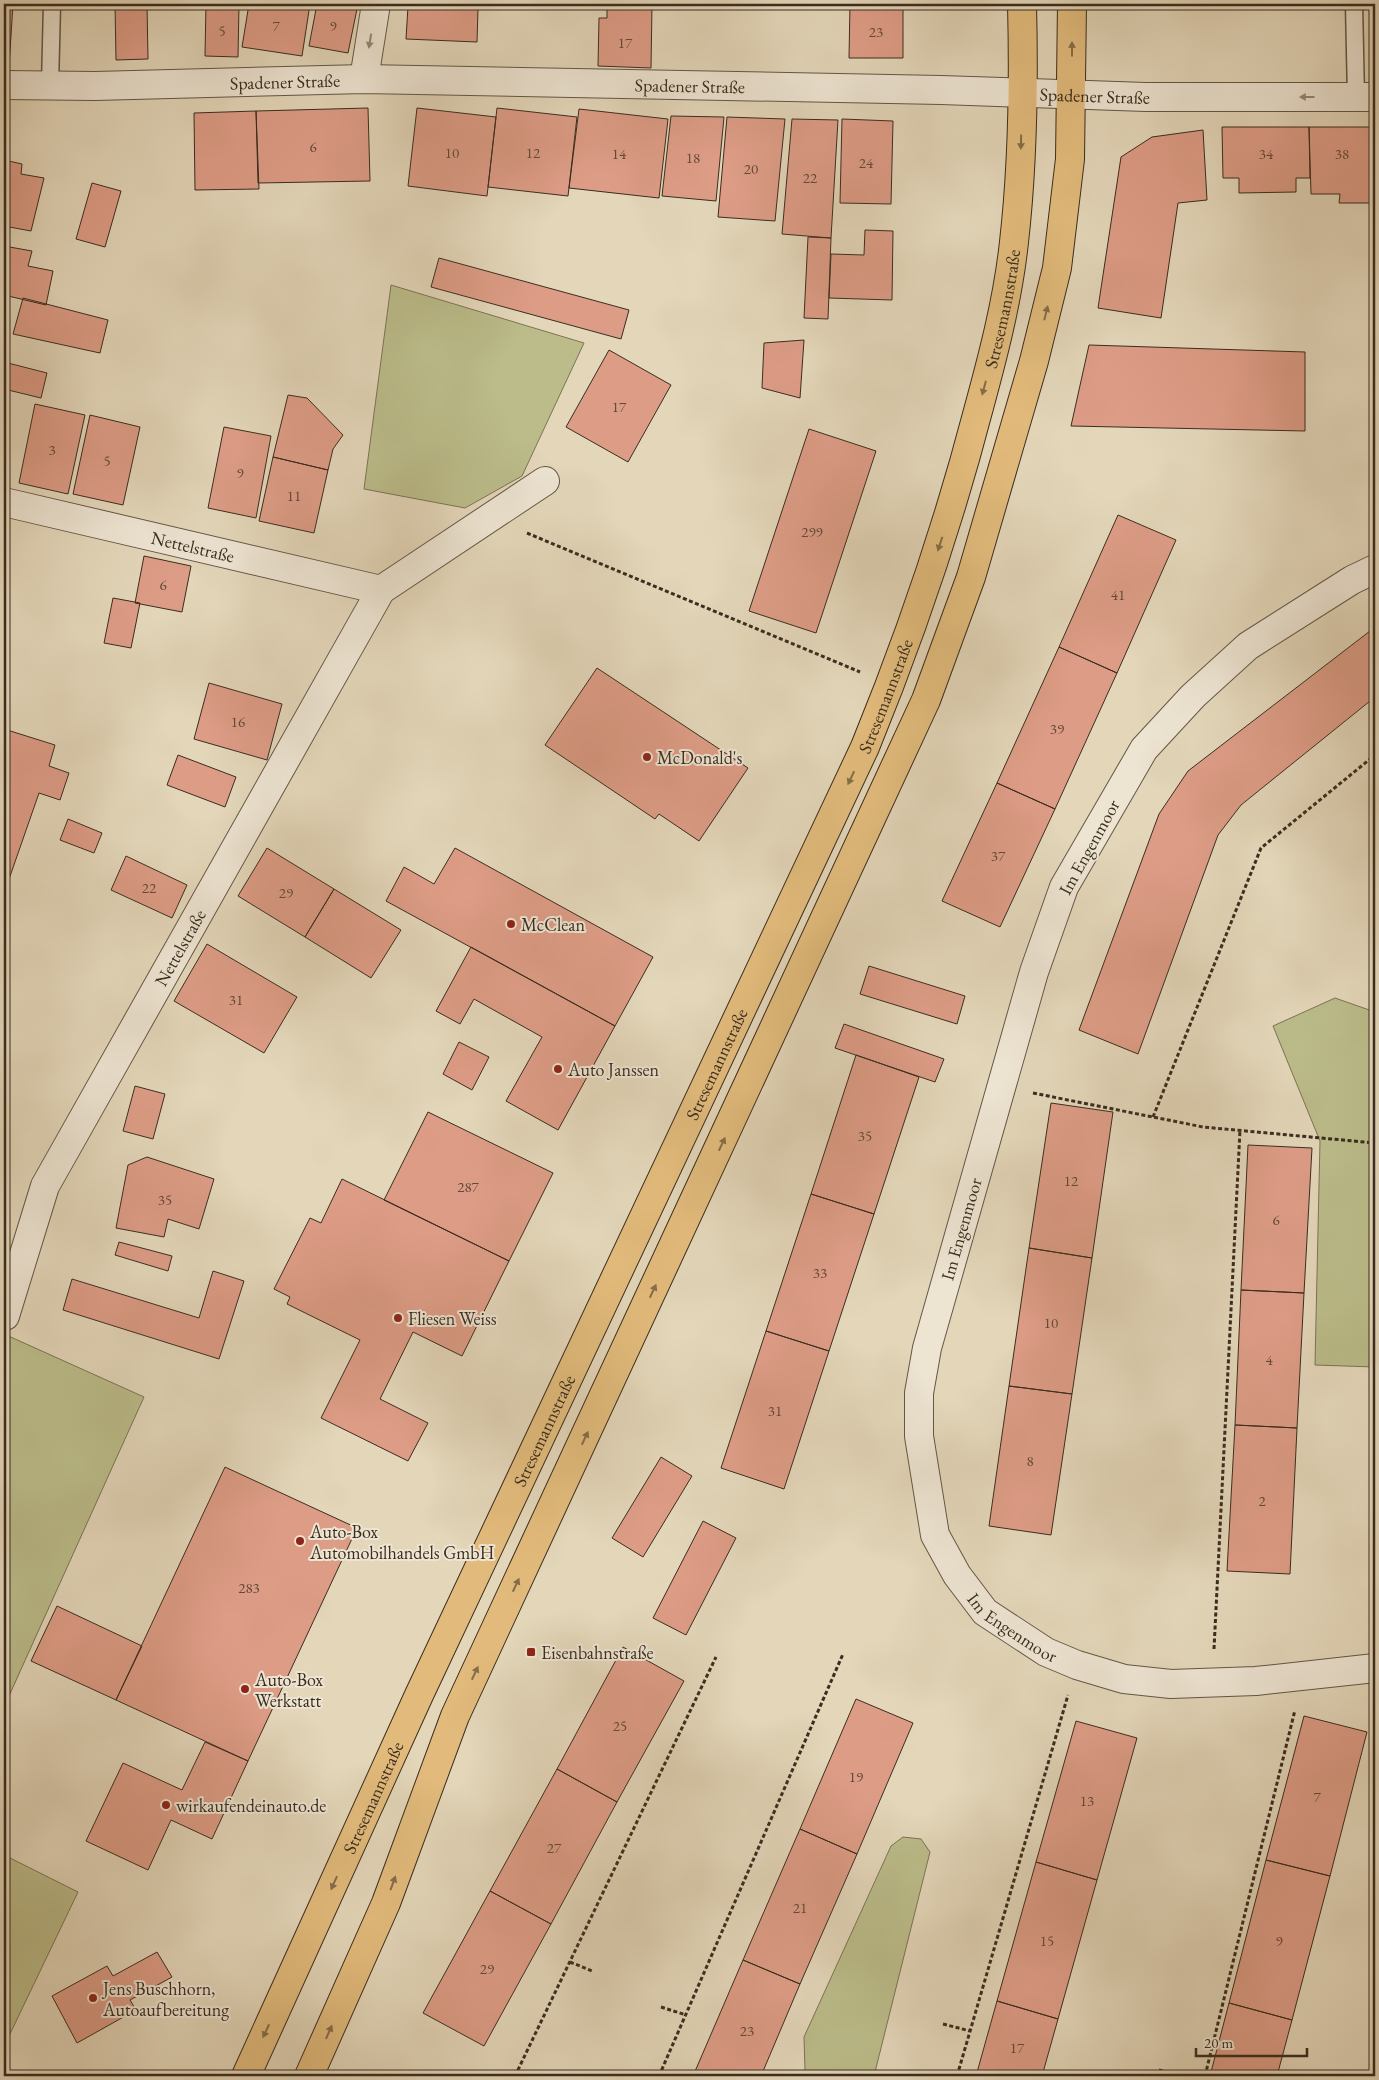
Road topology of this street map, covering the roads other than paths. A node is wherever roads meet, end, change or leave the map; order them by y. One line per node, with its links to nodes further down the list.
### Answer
1 (52, 4): 8 (lane)
2 (376, 4): 6 (street, one-way to 6)
3 (1022, 4): 9 (main road, Stresemannstraße)
4 (1072, 4): 10 (main road, Stresemannstraße, one-way to 4)
5 (1354, 4): 11 (lane)
6 (364, 79): 8 (street, Spadener Straße); 9 (street, Spadener Straße)
7 (4, 85): 8 (street, Spadener Straße)
8 (50, 86)
9 (1022, 93): 10 (street, Spadener Straße); 18 (main road, Stresemannstraße, one-way to 18)
10 (1072, 94): 11 (street, Spadener Straße, one-way to 10); 19 (main road, Stresemannstraße, one-way to 10)
11 (1366, 97)
12 (545, 481): 15 (street, Nettelstraße)
13 (4, 502): 15 (street, Nettelstraße)
14 (1375, 569): 17 (street, Im Engenmoor)
15 (381, 590): 16 (street, Nettelstraße)
16 (5, 1316)
17 (1375, 1668)
18 (246, 2076)
19 (309, 2076)

